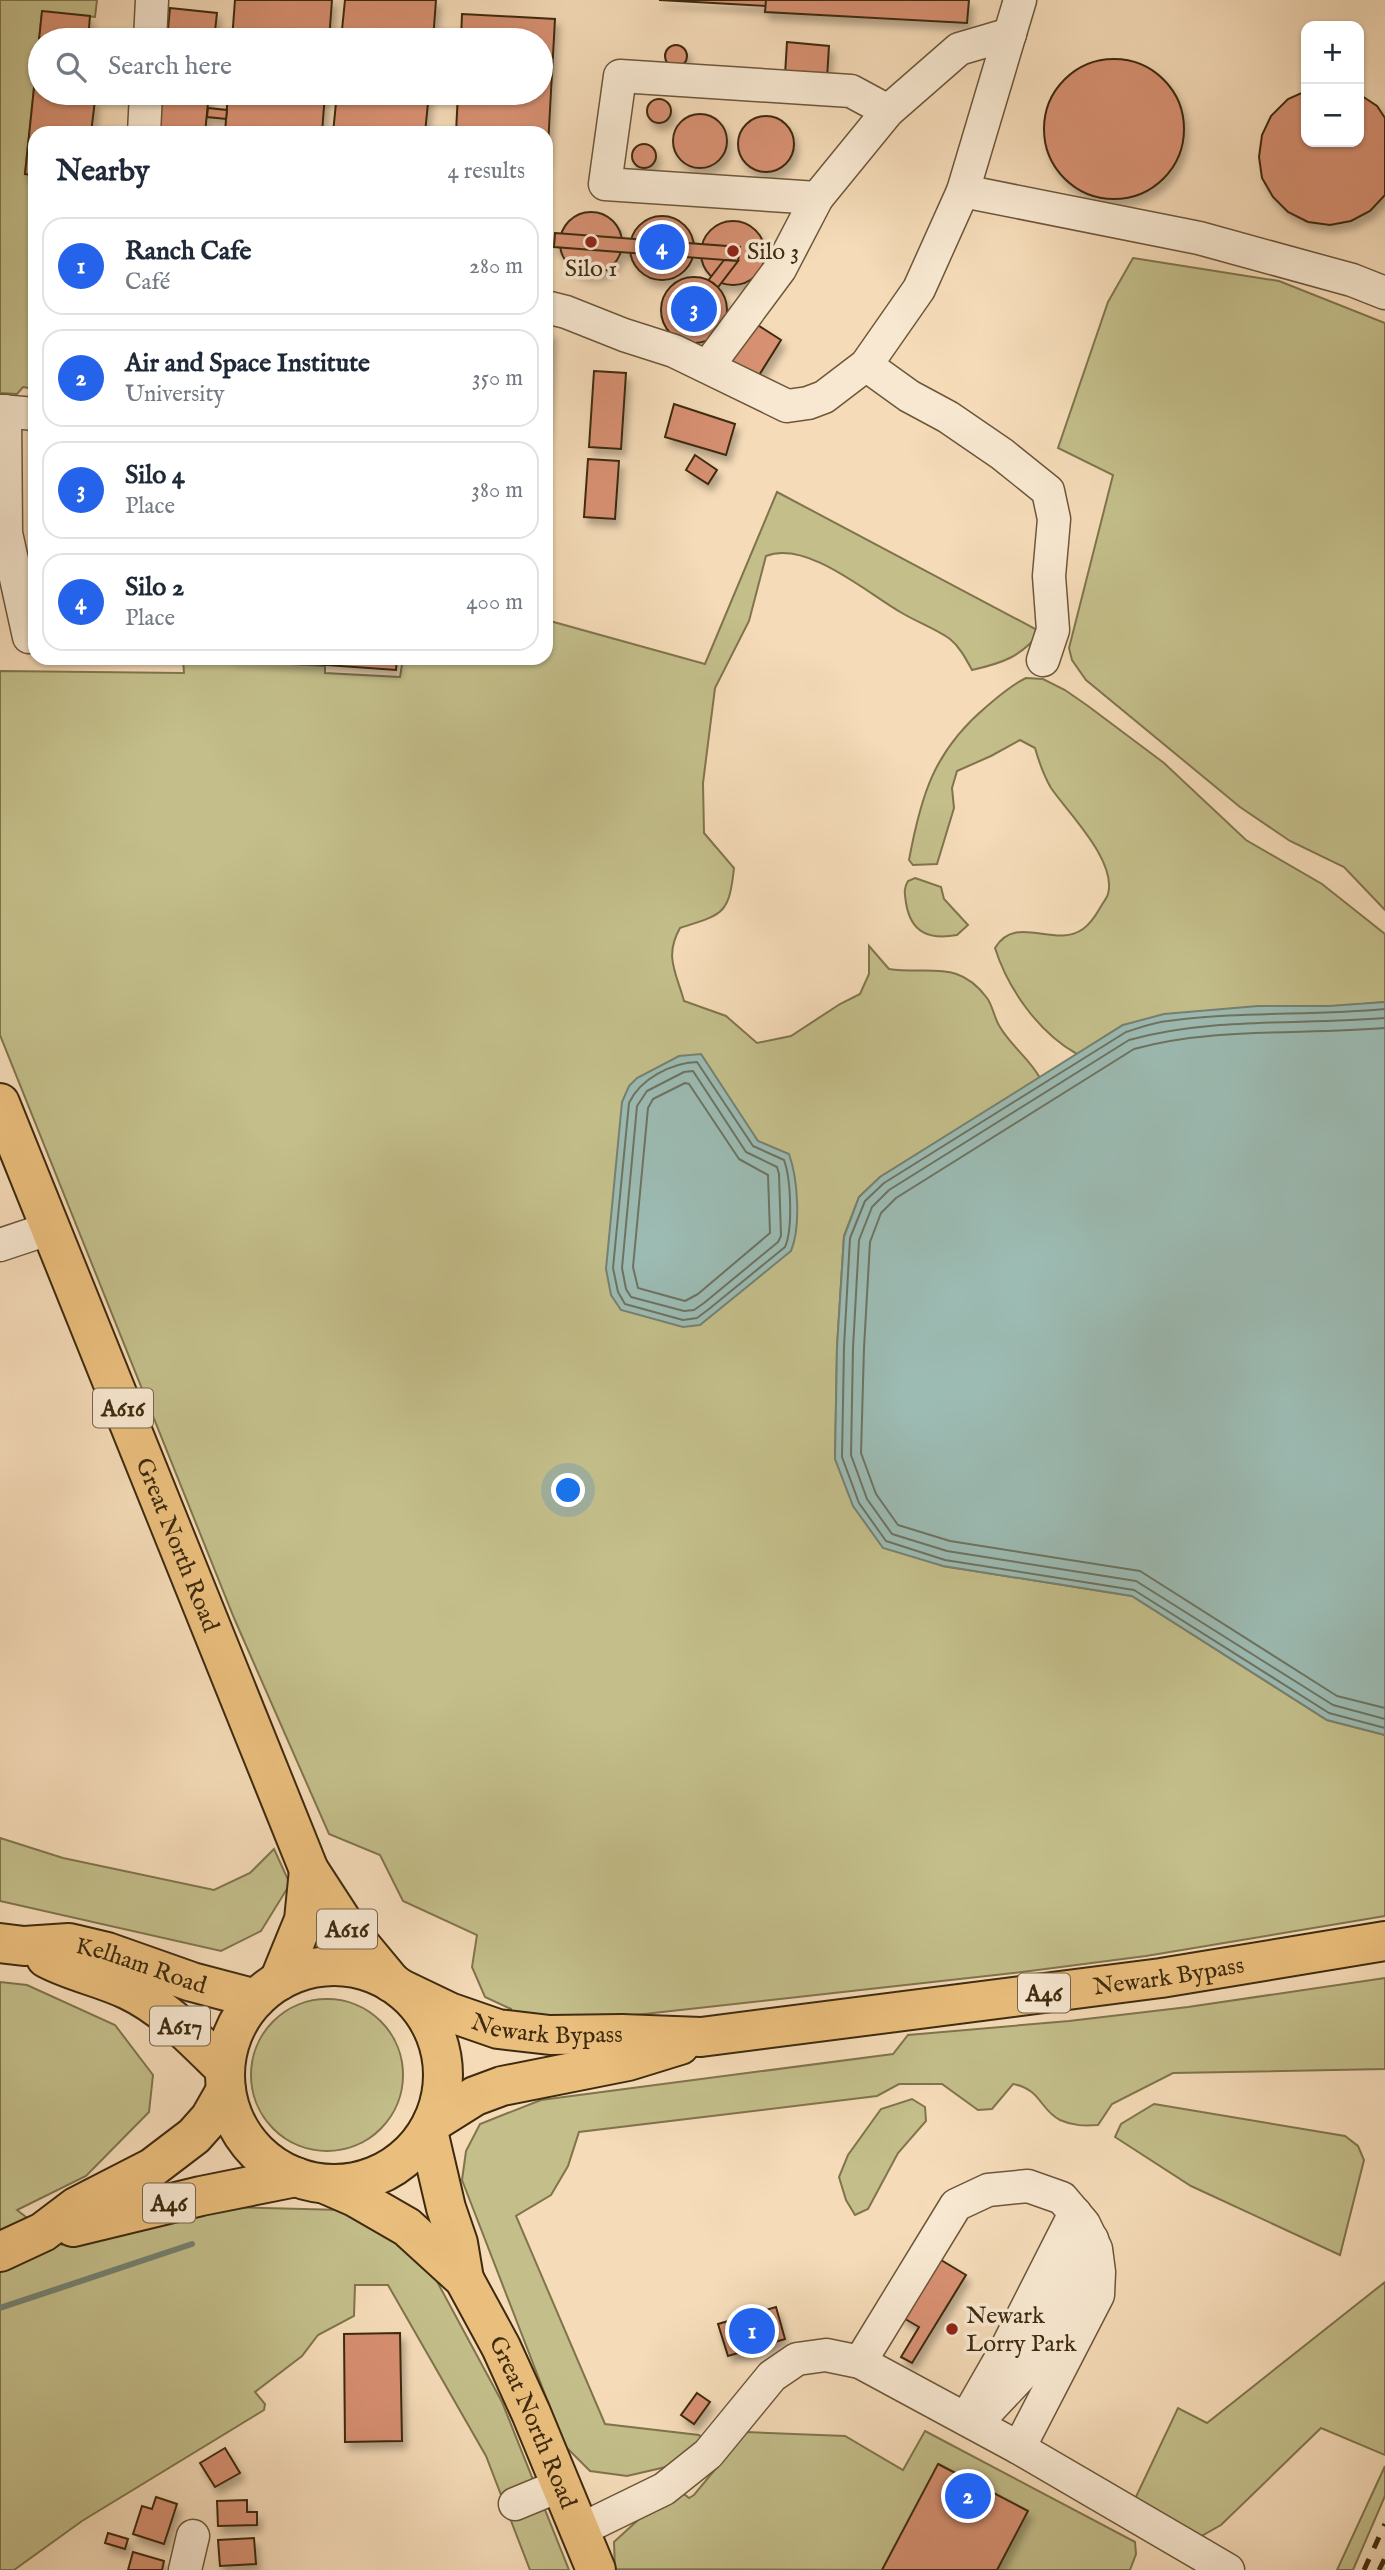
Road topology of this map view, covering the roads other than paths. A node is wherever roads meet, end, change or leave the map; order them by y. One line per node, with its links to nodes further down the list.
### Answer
1 (152, 0): 3 (street)
2 (1020, 0): 4 (street)
3 (151, 28)
4 (1010, 34): 6 (street); 8 (street)
5 (145, 105): 7 (street)
6 (888, 111): 9 (street); 9 (street)
7 (144, 126)
8 (963, 191): 10 (street); 12 (street)
9 (817, 198): 13 (street)
10 (1385, 293)
11 (553, 309): 13 (street)
12 (866, 365): 13 (street); 16 (street)
13 (708, 366)
14 (13, 412): 15 (street)
15 (28, 632)
16 (1043, 660)
17 (0, 1103): 18 (main road, Great North Road / A616)
18 (51, 1228): 19 (street); 20 (main road, Great North Road / A616)
19 (0, 1245)
20 (309, 1870): 23 (main road, Great North Road / A616); 24 (main road, Great North Road / A616)
21 (1385, 1941): 25 (main road, Newark Bypass / A46)
22 (12, 1945): 24 (main road, Kelham Road / A617); 26 (main road, Kelham Road / A617)
23 (397, 1986): 24 (main road); 25 (main road, Newark Bypass / A46); 27 (main road)
24 (268, 1990): 26 (main road)
25 (702, 2038): 27 (main road, Newark Bypass / A46)
26 (225, 2080): 28 (main road); 30 (main road, A46)
27 (430, 2127): 28 (main road); 32 (main road, Great North Road)
28 (311, 2181): 30 (main road, A46); 32 (main road, Great North Road)
29 (1083, 2226): 33 (street); 34 (street); 35 (street)
30 (43, 2232): 31 (main road, A46)
31 (0, 2252)
32 (464, 2278): 36 (main road, Great North Road)
33 (860, 2362): 34 (street); 38 (street)
34 (970, 2421): 35 (street)
35 (1019, 2448): 42 (street)
36 (561, 2485): 37 (street); 38 (main road, Great North Road)
37 (515, 2504)
38 (580, 2530): 41 (main road, Great North Road)
39 (193, 2536): 40 (street)
40 (185, 2570)
41 (596, 2570)
42 (1228, 2570)

